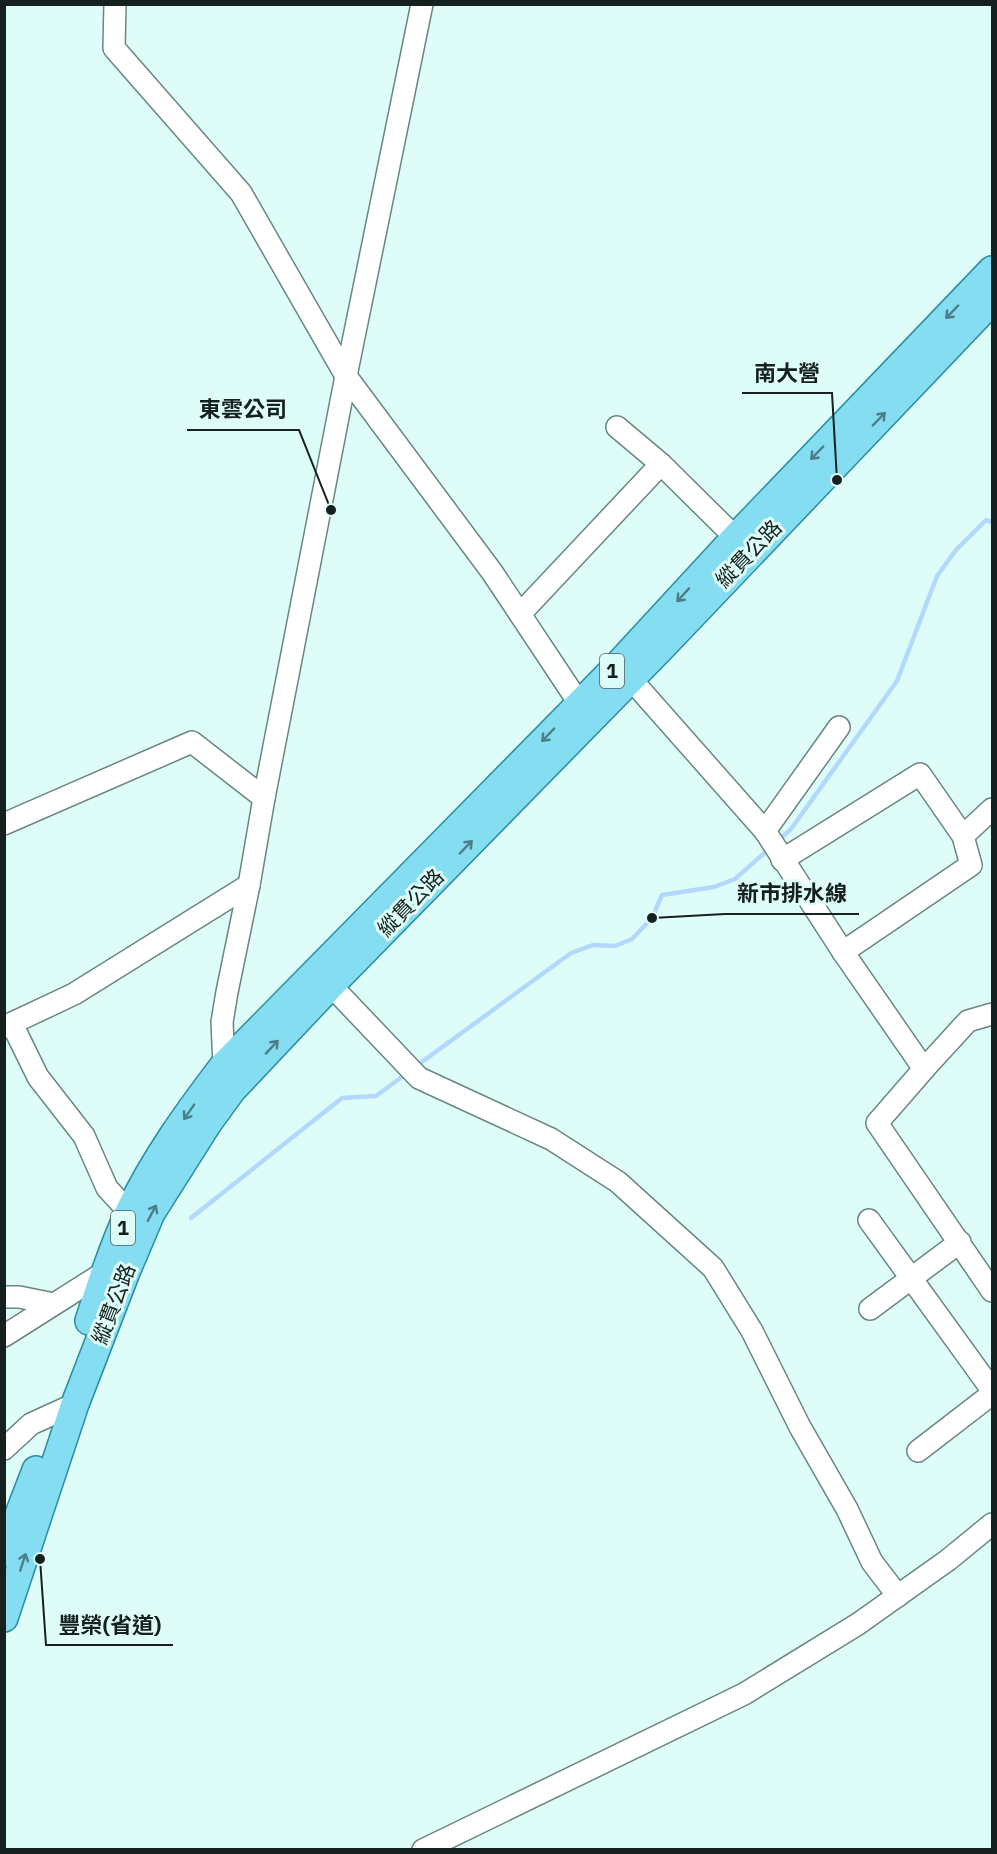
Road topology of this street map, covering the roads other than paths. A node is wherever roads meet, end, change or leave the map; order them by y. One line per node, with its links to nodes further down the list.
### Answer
1 (115, 4): 5 (street)
2 (422, 4): 5 (street)
3 (993, 270): 8 (main road, 縱貫公路 / 1, one-way to 8)
4 (993, 301): 8 (main road, 縱貫公路 / 1, one-way to 4)
5 (346, 376): 9 (street); 13 (street)
6 (617, 427): 7 (street)
7 (661, 464): 8 (street); 9 (street)
8 (743, 545): 10 (main road, 縱貫公路 / 1)
9 (520, 614): 11 (street)
10 (625, 671): 11 (main road, 縱貫公路 / 1); 16 (street); 21 (main road, 縱貫公路 / 1, one-way to 10)
11 (579, 703): 21 (main road, 縱貫公路 / 1, one-way to 21)
12 (839, 727): 16 (street)
13 (264, 798): 15 (street); 19 (street)
14 (993, 809): 17 (street)
15 (4, 824)
16 (765, 831): 18 (street)
17 (963, 836): 18 (street); 20 (street)
18 (783, 860): 20 (street)
19 (249, 885): 23 (street); 25 (street)
20 (843, 952): 24 (street)
21 (324, 978): 25 (main road, 縱貫公路 / 1); 42 (street)
22 (993, 1014): 24 (street)
23 (8, 1026): 26 (street)
24 (924, 1069): 28 (street)
25 (228, 1077): 26 (main road, 縱貫公路 / 1, one-way to 26); 37 (main road, 縱貫公路 / 1, one-way to 25)
26 (129, 1212): 29 (main road, 縱貫公路 / 1)
27 (869, 1220): 30 (street)
28 (960, 1242): 30 (street); 31 (street)
29 (105, 1272): 33 (street); 37 (main road, 縱貫公路 / 1)
30 (910, 1279): 34 (street); 36 (street)
31 (993, 1291)
32 (4, 1297): 33 (street)
33 (54, 1304): 35 (street)
34 (870, 1309)
35 (4, 1336)
36 (993, 1392): 39 (street)
37 (68, 1407): 38 (street); 41 (main road, 縱貫公路 / 1); 43 (main road, 縱貫公路 / 1, one-way to 37)
38 (4, 1449)
39 (918, 1451)
40 (993, 1524): 42 (street)
41 (4, 1553)
42 (898, 1596): 44 (street)
43 (4, 1618)
44 (423, 1850)

